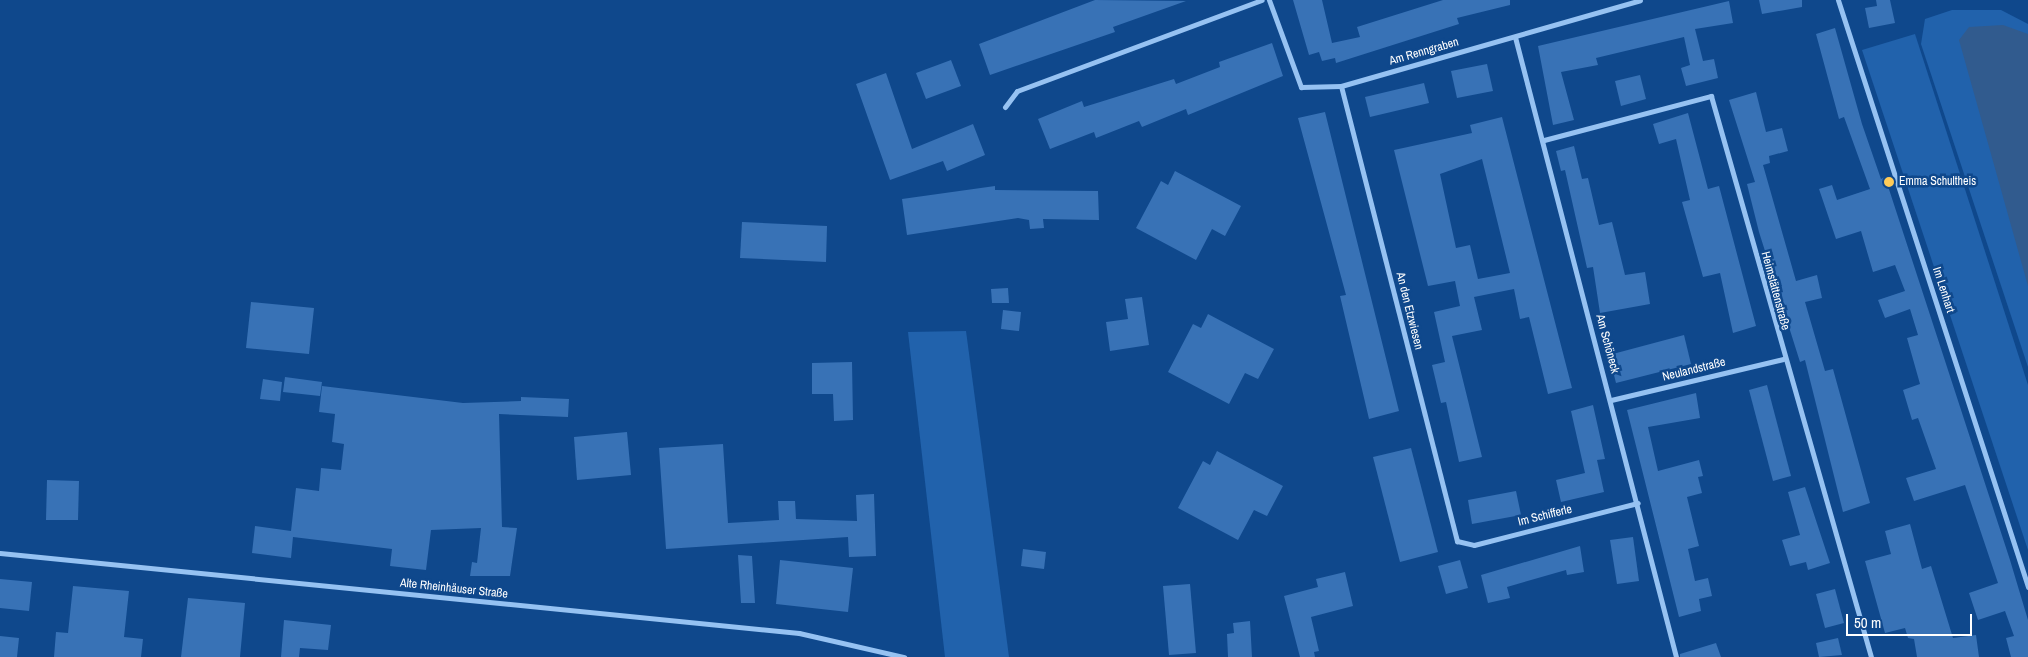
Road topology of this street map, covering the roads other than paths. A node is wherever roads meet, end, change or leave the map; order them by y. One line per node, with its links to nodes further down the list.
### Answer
1 (1262, 0): 7 (street)
2 (1269, 0): 6 (street, Am Renngraben)
3 (1640, 0): 5 (street, Am Renngraben)
4 (1838, 0): 14 (street, Im Lenhart)
5 (1515, 37): 6 (street, Am Renngraben); 8 (street, Am Schöneck)
6 (1341, 86): 12 (street, An den Etzwiesen)
7 (1005, 107)
8 (1544, 140): 9 (street, Heimstättenstraße); 10 (street, Am Schöneck)
9 (1783, 358): 10 (street, Neulandstraße); 17 (street, Heimstättenstraße)
10 (1611, 400): 11 (street, Am Schöneck)
11 (1638, 503): 12 (street, Im Schifferle); 16 (street, Am Schöneck)
12 (1457, 541)
13 (0, 554): 15 (street, Alte Rheinhäuser Straße)
14 (2028, 586)
15 (904, 657)
16 (1676, 657)
17 (1871, 657)

